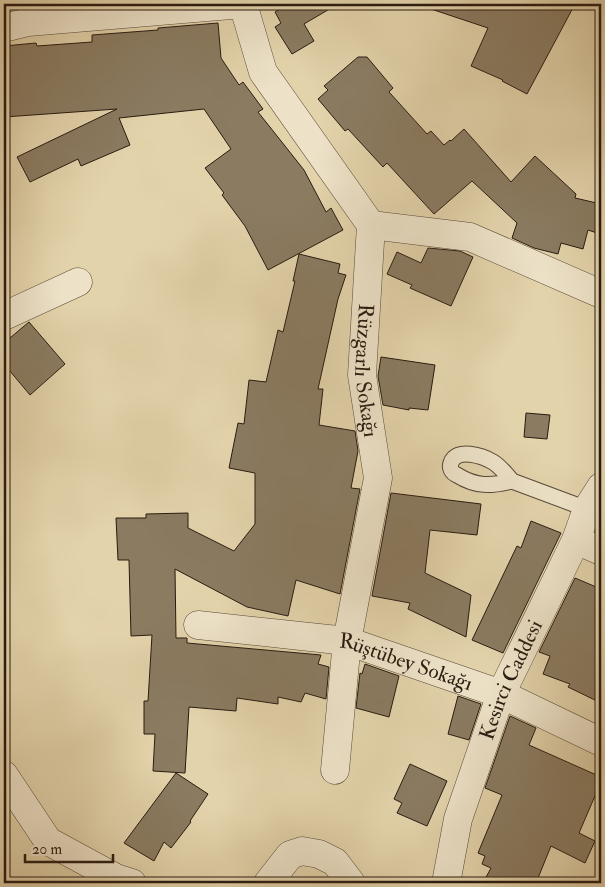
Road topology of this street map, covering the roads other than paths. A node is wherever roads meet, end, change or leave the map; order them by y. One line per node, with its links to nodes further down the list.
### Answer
1 (244, 4): 2 (street); 3 (street)
2 (4, 28)
3 (371, 225): 5 (street); 12 (street, Rüzgarlı Sokağı)
4 (78, 282): 6 (street)
5 (601, 294)
6 (4, 316)
7 (512, 481): 8 (lane)
8 (594, 498): 9 (street, Kesirci Caddesi)
9 (576, 540): 10 (street); 13 (street, Kesirci Caddesi)
10 (601, 551)
11 (198, 625): 12 (street, Rüştübey Sokağı)
12 (347, 641): 13 (street, Rüştübey Sokağı); 15 (street, Rüzgarlı Sokağı)
13 (500, 694): 14 (street, Rüştübey Sokağı); 20 (street, Kesirci Caddesi)
14 (601, 742)
15 (335, 770)
16 (4, 774): 17 (street)
17 (132, 883)
18 (268, 883): 19 (street)
19 (351, 883)
20 (446, 883)

